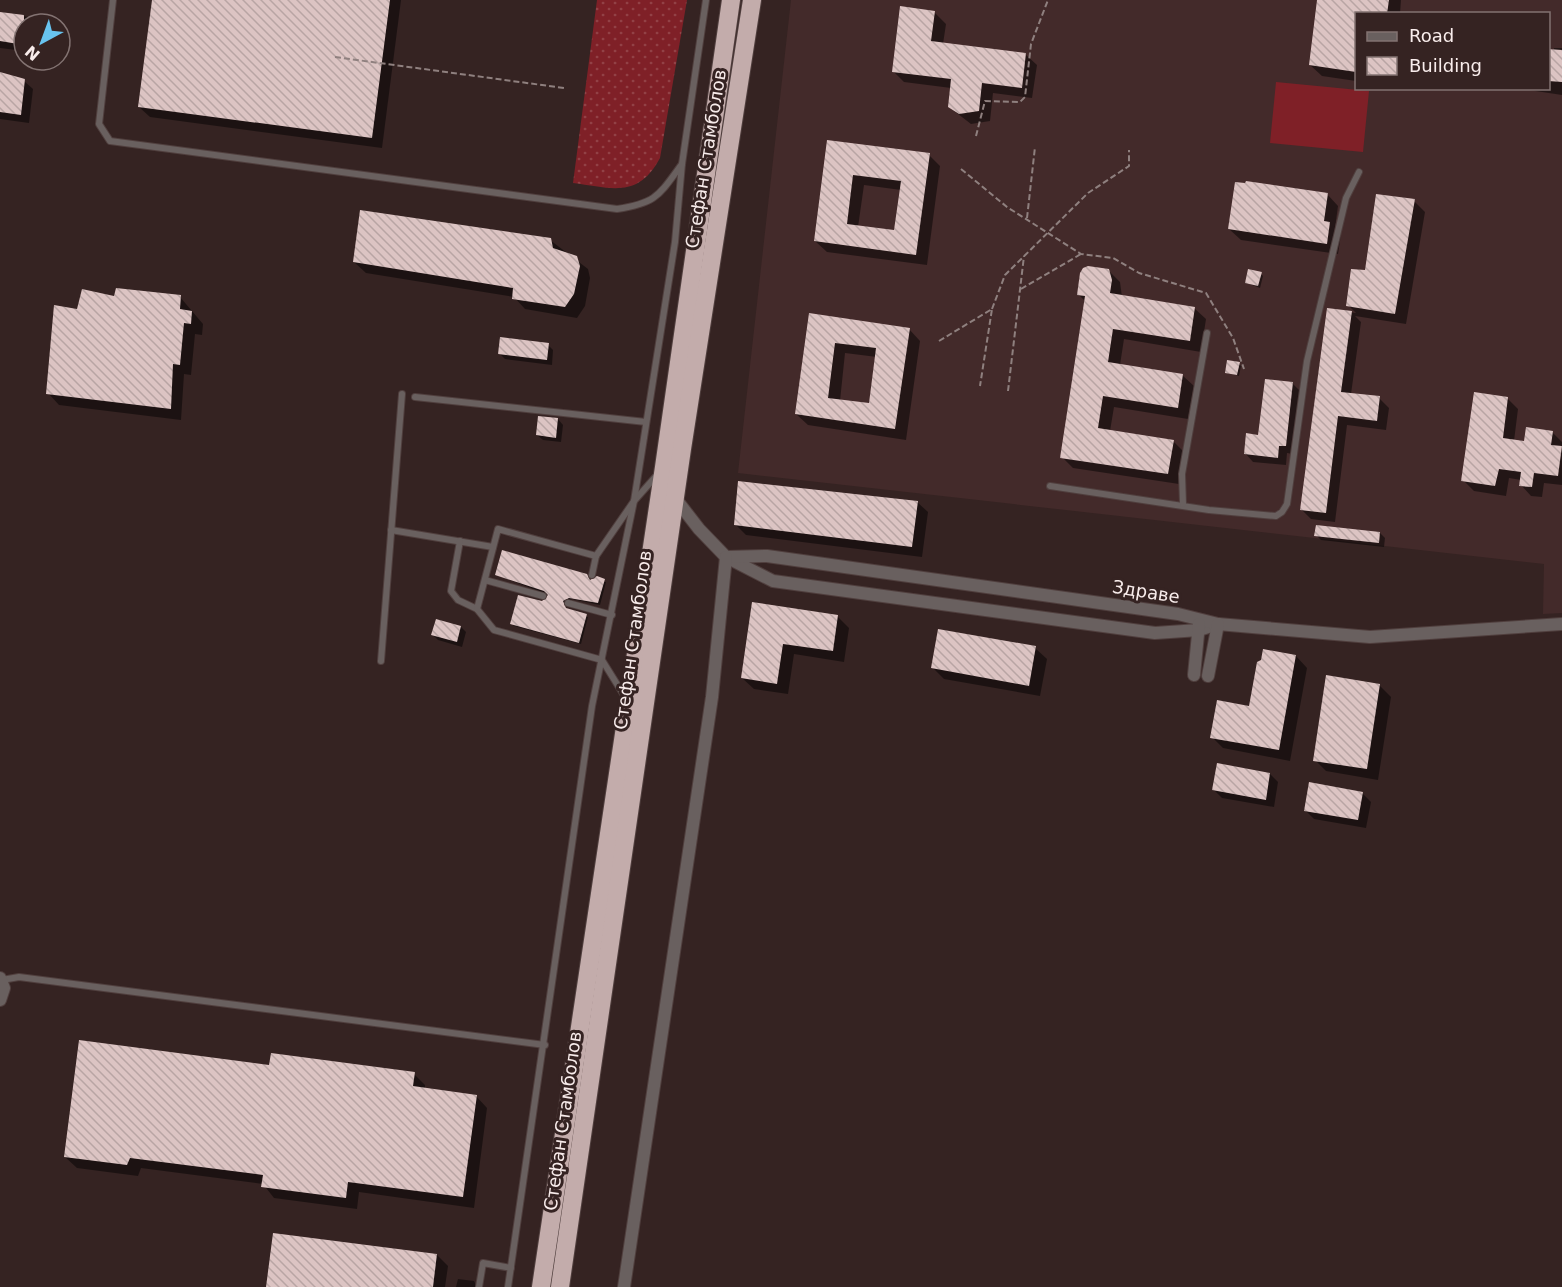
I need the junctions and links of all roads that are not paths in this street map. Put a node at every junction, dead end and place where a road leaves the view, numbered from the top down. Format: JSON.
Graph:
{"nodes":[{"id":1,"x":113,"y":0,"type":"edge"},
{"id":2,"x":706,"y":0,"type":"edge"},
{"id":3,"x":731,"y":0,"type":"edge"},
{"id":4,"x":752,"y":0,"type":"edge"},
{"id":5,"x":682,"y":164,"type":"junction"},
{"id":6,"x":1359,"y":172,"type":"dead end"},
{"id":7,"x":1207,"y":333,"type":"dead end"},
{"id":8,"x":402,"y":394,"type":"dead end"},
{"id":9,"x":415,"y":396,"type":"dead end"},
{"id":10,"x":646,"y":422,"type":"junction"},
{"id":11,"x":664,"y":467,"type":"junction"},
{"id":12,"x":1050,"y":486,"type":"dead end"},
{"id":13,"x":675,"y":498,"type":"junction"},
{"id":14,"x":633,"y":501,"type":"junction"},
{"id":15,"x":1183,"y":504,"type":"junction"},
{"id":16,"x":391,"y":530,"type":"junction"},
{"id":17,"x":460,"y":541,"type":"junction"},
{"id":18,"x":493,"y":547,"type":"junction"},
{"id":19,"x":596,"y":556,"type":"junction"},
{"id":20,"x":726,"y":557,"type":"junction"},
{"id":21,"x":592,"y":575,"type":"dead end"},
{"id":22,"x":485,"y":580,"type":"junction"},
{"id":23,"x":543,"y":596,"type":"dead end"},
{"id":24,"x":585,"y":600,"type":"dead end"},
{"id":25,"x":568,"y":603,"type":"dead end"},
{"id":26,"x":583,"y":607,"type":"junction"},
{"id":27,"x":477,"y":609,"type":"junction"},
{"id":28,"x":612,"y":615,"type":"junction"},
{"id":29,"x":1218,"y":624,"type":"junction"},
{"id":30,"x":1562,"y":624,"type":"edge"},
{"id":31,"x":1199,"y":625,"type":"junction"},
{"id":32,"x":602,"y":660,"type":"junction"},
{"id":33,"x":381,"y":661,"type":"dead end"},
{"id":34,"x":1194,"y":675,"type":"dead end"},
{"id":35,"x":1208,"y":676,"type":"dead end"},
{"id":36,"x":627,"y":700,"type":"junction"},
{"id":37,"x":1,"y":979,"type":"edge"},
{"id":38,"x":0,"y":1000,"type":"edge"},
{"id":39,"x":544,"y":1045,"type":"junction"},
{"id":40,"x":511,"y":1268,"type":"junction"},
{"id":41,"x":479,"y":1287,"type":"edge"},
{"id":42,"x":508,"y":1287,"type":"edge"},
{"id":43,"x":541,"y":1287,"type":"edge"},
{"id":44,"x":560,"y":1287,"type":"edge"},
{"id":45,"x":624,"y":1287,"type":"edge"}],
"edges":[{"from":1,"to":5,"type":"lane"},
{"from":2,"to":5,"type":"lane"},
{"from":3,"to":11,"type":"highway","name":"Стефан Стамболов"},
{"from":4,"to":13,"type":"highway","name":"Стефан Стамболов"},
{"from":5,"to":10,"type":"lane"},
{"from":6,"to":15,"type":"lane"},
{"from":7,"to":15,"type":"lane"},
{"from":8,"to":16,"type":"lane"},
{"from":9,"to":10,"type":"lane"},
{"from":10,"to":14,"type":"lane"},
{"from":11,"to":14,"type":"lane"},
{"from":11,"to":36,"type":"highway","name":"Стефан Стамболов"},
{"from":12,"to":15,"type":"lane"},
{"from":13,"to":20,"type":"street"},
{"from":13,"to":44,"type":"highway","name":"Стефан Стамболов"},
{"from":14,"to":19,"type":"lane"},
{"from":14,"to":28,"type":"lane"},
{"from":16,"to":17,"type":"lane"},
{"from":16,"to":33,"type":"lane"},
{"from":17,"to":18,"type":"lane"},
{"from":17,"to":27,"type":"lane"},
{"from":18,"to":19,"type":"lane"},
{"from":18,"to":22,"type":"lane"},
{"from":19,"to":21,"type":"lane"},
{"from":20,"to":31,"type":"street","name":"Здраве"},
{"from":20,"to":31,"type":"street"},
{"from":20,"to":45,"type":"street"},
{"from":22,"to":23,"type":"lane"},
{"from":22,"to":27,"type":"lane"},
{"from":24,"to":26,"type":"lane"},
{"from":25,"to":26,"type":"lane"},
{"from":26,"to":28,"type":"lane"},
{"from":27,"to":32,"type":"lane"},
{"from":28,"to":32,"type":"lane"},
{"from":29,"to":30,"type":"street"},
{"from":29,"to":31,"type":"street"},
{"from":29,"to":35,"type":"street"},
{"from":31,"to":34,"type":"street"},
{"from":32,"to":36,"type":"lane"},
{"from":32,"to":39,"type":"lane"},
{"from":36,"to":43,"type":"highway","name":"Стефан Стамболов"},
{"from":37,"to":38,"type":"street"},
{"from":37,"to":39,"type":"lane"},
{"from":39,"to":40,"type":"lane"},
{"from":40,"to":41,"type":"lane"},
{"from":40,"to":42,"type":"lane"}]}
